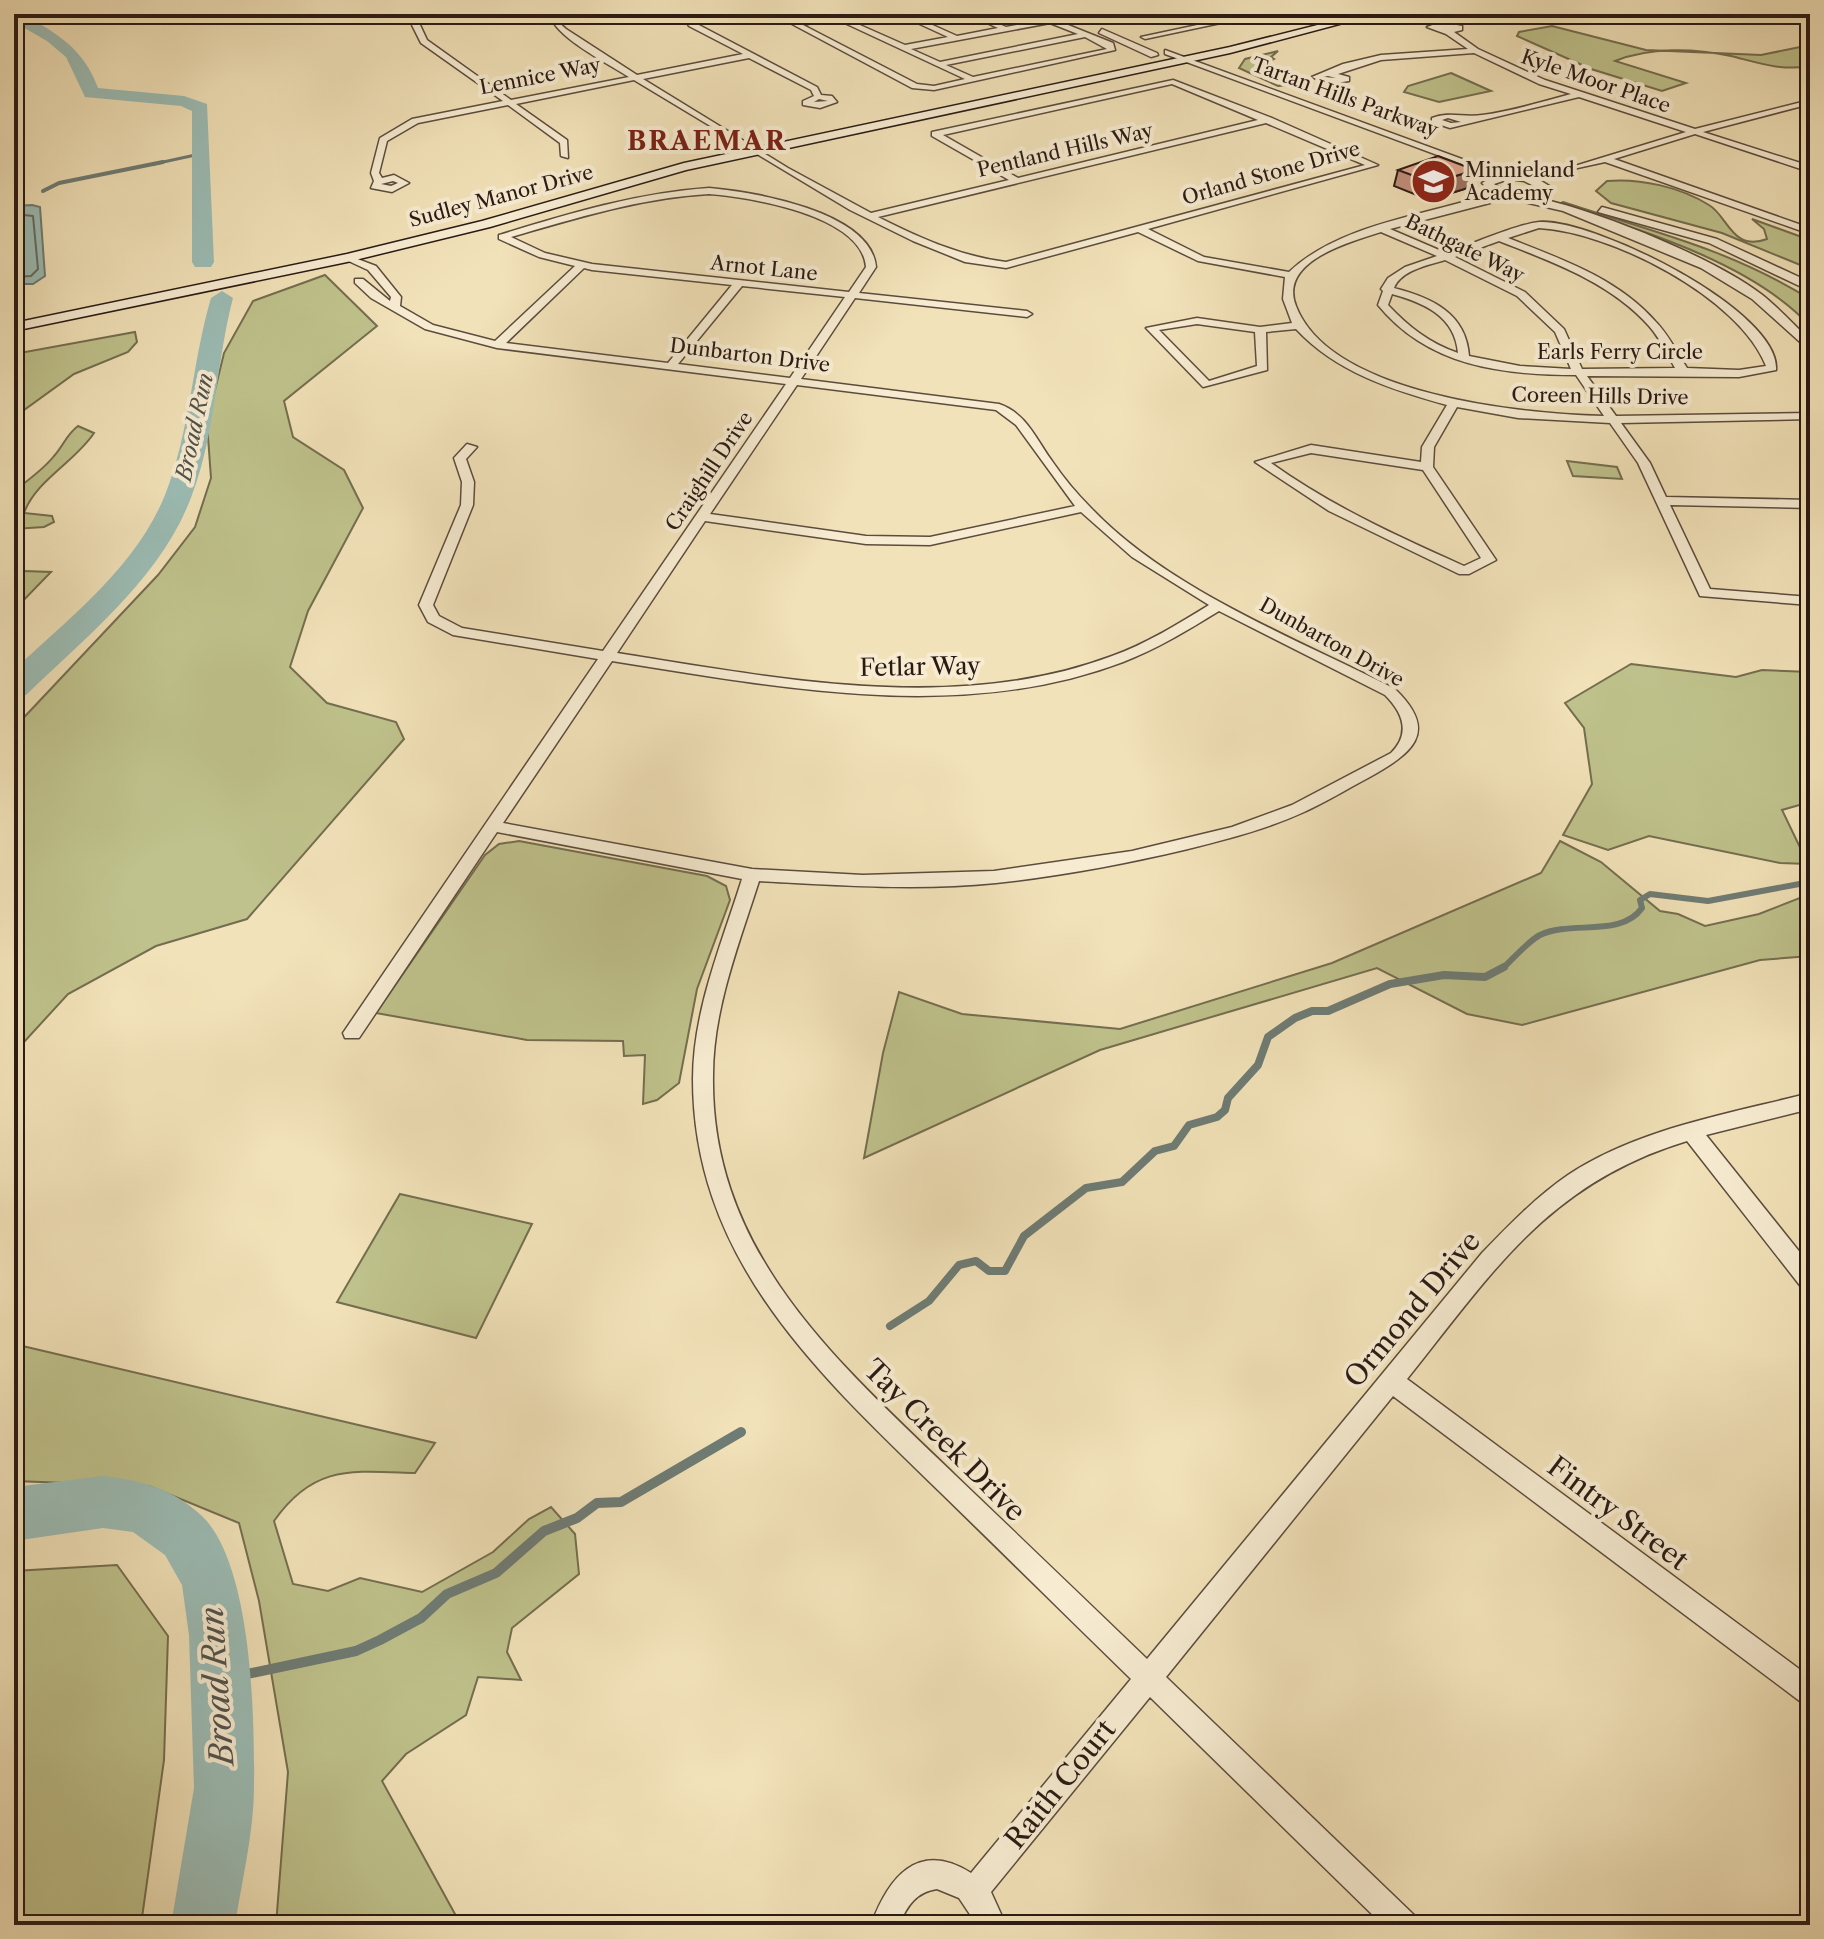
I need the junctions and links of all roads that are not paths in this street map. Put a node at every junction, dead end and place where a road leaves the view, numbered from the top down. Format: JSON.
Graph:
{"nodes":[{"id":1,"x":422,"y":14,"type":"edge"},
{"id":2,"x":554,"y":14,"type":"edge"},
{"id":3,"x":847,"y":14,"type":"edge"},
{"id":4,"x":902,"y":14,"type":"edge"},
{"id":5,"x":971,"y":14,"type":"edge"},
{"id":6,"x":1035,"y":14,"type":"edge"},
{"id":7,"x":1085,"y":14,"type":"edge"},
{"id":8,"x":1259,"y":14,"type":"edge"},
{"id":9,"x":1329,"y":14,"type":"edge"},
{"id":10,"x":1372,"y":14,"type":"edge"},
{"id":11,"x":834,"y":15,"type":"edge"},
{"id":12,"x":1063,"y":16,"type":"edge"},
{"id":13,"x":686,"y":17,"type":"edge"},
{"id":14,"x":703,"y":17,"type":"dead end"},
{"id":15,"x":1050,"y":20,"type":"junction"},
{"id":16,"x":1006,"y":29,"type":"junction"},
{"id":17,"x":1105,"y":32,"type":"junction"},
{"id":18,"x":1449,"y":32,"type":"dead end"},
{"id":19,"x":1086,"y":35,"type":"junction"},
{"id":20,"x":1145,"y":37,"type":"dead end"},
{"id":21,"x":956,"y":38,"type":"junction"},
{"id":22,"x":903,"y":48,"type":"junction"},
{"id":23,"x":1475,"y":51,"type":"junction"},
{"id":24,"x":751,"y":55,"type":"junction"},
{"id":25,"x":1154,"y":55,"type":"junction"},
{"id":26,"x":1170,"y":57,"type":"junction"},
{"id":27,"x":1186,"y":59,"type":"junction"},
{"id":28,"x":939,"y":64,"type":"junction"},
{"id":29,"x":1333,"y":73,"type":"dead end"},
{"id":30,"x":636,"y":77,"type":"junction"},
{"id":31,"x":971,"y":79,"type":"junction"},
{"id":32,"x":1579,"y":94,"type":"junction"},
{"id":33,"x":818,"y":97,"type":"dead end"},
{"id":34,"x":507,"y":101,"type":"junction"},
{"id":35,"x":1809,"y":103,"type":"edge"},
{"id":36,"x":1269,"y":120,"type":"junction"},
{"id":37,"x":1466,"y":120,"type":"dead end"},
{"id":38,"x":1694,"y":132,"type":"junction"},
{"id":39,"x":741,"y":141,"type":"junction"},
{"id":40,"x":756,"y":151,"type":"junction"},
{"id":41,"x":565,"y":156,"type":"dead end"},
{"id":42,"x":1604,"y":159,"type":"junction"},
{"id":43,"x":654,"y":162,"type":"dead end"},
{"id":44,"x":1580,"y":167,"type":"junction"},
{"id":45,"x":1810,"y":169,"type":"edge"},
{"id":46,"x":1510,"y":177,"type":"junction"},
{"id":47,"x":1526,"y":178,"type":"junction"},
{"id":48,"x":1016,"y":180,"type":"junction"},
{"id":49,"x":379,"y":181,"type":"dead end"},
{"id":50,"x":1487,"y":184,"type":"junction"},
{"id":51,"x":1546,"y":186,"type":"junction"},
{"id":52,"x":1506,"y":196,"type":"junction"},
{"id":53,"x":1528,"y":198,"type":"junction"},
{"id":54,"x":1446,"y":210,"type":"junction"},
{"id":55,"x":870,"y":216,"type":"junction"},
{"id":56,"x":1140,"y":229,"type":"junction"},
{"id":57,"x":1383,"y":229,"type":"junction"},
{"id":58,"x":1810,"y":231,"type":"edge"},
{"id":59,"x":502,"y":237,"type":"joint"},
{"id":60,"x":1499,"y":238,"type":"junction"},
{"id":61,"x":337,"y":245,"type":"joint"},
{"id":62,"x":1446,"y":255,"type":"junction"},
{"id":63,"x":347,"y":258,"type":"junction"},
{"id":64,"x":582,"y":265,"type":"junction"},
{"id":65,"x":1291,"y":275,"type":"junction"},
{"id":66,"x":739,"y":283,"type":"junction"},
{"id":67,"x":134,"y":286,"type":"dead end"},
{"id":68,"x":1810,"y":287,"type":"edge"},
{"id":69,"x":1386,"y":289,"type":"junction"},
{"id":70,"x":853,"y":296,"type":"junction"},
{"id":71,"x":395,"y":305,"type":"junction"},
{"id":72,"x":1027,"y":314,"type":"dead end"},
{"id":73,"x":1299,"y":325,"type":"junction"},
{"id":74,"x":14,"y":327,"type":"edge"},
{"id":75,"x":1260,"y":330,"type":"junction"},
{"id":76,"x":497,"y":345,"type":"junction"},
{"id":77,"x":1810,"y":347,"type":"edge"},
{"id":78,"x":1464,"y":357,"type":"junction"},
{"id":79,"x":671,"y":366,"type":"junction"},
{"id":80,"x":1683,"y":371,"type":"junction"},
{"id":81,"x":1579,"y":372,"type":"junction"},
{"id":82,"x":795,"y":381,"type":"junction"},
{"id":83,"x":1454,"y":403,"type":"junction"},
{"id":84,"x":1810,"y":416,"type":"edge"},
{"id":85,"x":1612,"y":417,"type":"junction"},
{"id":86,"x":471,"y":447,"type":"dead end"},
{"id":87,"x":1427,"y":467,"type":"junction"},
{"id":88,"x":1661,"y":501,"type":"junction"},
{"id":89,"x":1810,"y":504,"type":"edge"},
{"id":90,"x":1083,"y":508,"type":"junction"},
{"id":91,"x":702,"y":517,"type":"junction"},
{"id":92,"x":1810,"y":601,"type":"edge"},
{"id":93,"x":1219,"y":605,"type":"junction"},
{"id":94,"x":607,"y":656,"type":"junction"},
{"id":95,"x":492,"y":826,"type":"junction"},
{"id":96,"x":752,"y":875,"type":"junction"},
{"id":97,"x":352,"y":1033,"type":"dead end"},
{"id":98,"x":1810,"y":1101,"type":"edge"},
{"id":99,"x":1692,"y":1133,"type":"junction"},
{"id":100,"x":1810,"y":1281,"type":"edge"},
{"id":101,"x":1391,"y":1381,"type":"junction"},
{"id":102,"x":1146,"y":1678,"type":"junction"},
{"id":103,"x":1810,"y":1693,"type":"edge"},
{"id":104,"x":975,"y":1890,"type":"junction"},
{"id":105,"x":885,"y":1925,"type":"edge"},
{"id":106,"x":992,"y":1925,"type":"edge"},
{"id":107,"x":1404,"y":1925,"type":"edge"}],
"edges":[{"from":1,"to":34,"type":"street"},
{"from":2,"to":30,"type":"street","name":"Orland Stone Drive"},
{"from":3,"to":11,"type":"street"},
{"from":4,"to":21,"type":"street"},
{"from":5,"to":16,"type":"street"},
{"from":6,"to":15,"type":"street"},
{"from":7,"to":12,"type":"street"},
{"from":8,"to":20,"type":"street"},
{"from":9,"to":26,"type":"main road","name":"Sudley Manor Drive"},
{"from":10,"to":27,"type":"main road","name":"Sudley Manor Drive"},
{"from":11,"to":22,"type":"street"},
{"from":11,"to":31,"type":"street"},
{"from":12,"to":15,"type":"street"},
{"from":12,"to":17,"type":"street"},
{"from":13,"to":14,"type":"street"},
{"from":13,"to":24,"type":"street"},
{"from":15,"to":16,"type":"street"},
{"from":15,"to":19,"type":"street"},
{"from":16,"to":21,"type":"street"},
{"from":17,"to":25,"type":"street"},
{"from":17,"to":26,"type":"street"},
{"from":18,"to":23,"type":"street","name":"Kyle Moor Place"},
{"from":19,"to":28,"type":"street"},
{"from":19,"to":31,"type":"street"},
{"from":21,"to":22,"type":"street"},
{"from":22,"to":28,"type":"street"},
{"from":23,"to":29,"type":"street"},
{"from":23,"to":32,"type":"street","name":"Kyle Moor Place"},
{"from":24,"to":30,"type":"street","name":"Lennice Way"},
{"from":24,"to":33,"type":"street"},
{"from":25,"to":26,"type":"main road","name":"Sudley Manor Drive"},
{"from":25,"to":39,"type":"main road","name":"Sudley Manor Drive"},
{"from":26,"to":27,"type":"main road","name":"Sudley Manor Drive"},
{"from":26,"to":40,"type":"main road","name":"Sudley Manor Drive"},
{"from":26,"to":50,"type":"street","name":"Tartan Hills Parkway"},
{"from":27,"to":46,"type":"street","name":"Tartan Hills Parkway"},
{"from":28,"to":31,"type":"street"},
{"from":30,"to":34,"type":"street","name":"Lennice Way"},
{"from":30,"to":39,"type":"street","name":"Orland Stone Drive"},
{"from":32,"to":37,"type":"street"},
{"from":32,"to":38,"type":"street","name":"Kyle Moor Place"},
{"from":34,"to":41,"type":"street"},
{"from":34,"to":49,"type":"street","name":"Lennice Way"},
{"from":35,"to":38,"type":"street"},
{"from":36,"to":48,"type":"street","name":"Pentland Hills Way"},
{"from":36,"to":48,"type":"street","name":"Orland Stone Drive"},
{"from":36,"to":56,"type":"street","name":"Orland Stone Drive"},
{"from":38,"to":42,"type":"street"},
{"from":38,"to":45,"type":"street","name":"Kyle Moor Place"},
{"from":39,"to":40,"type":"street","name":"Orland Stone Drive"},
{"from":39,"to":43,"type":"main road","name":"Sudley Manor Drive"},
{"from":40,"to":55,"type":"street","name":"Orland Stone Drive"},
{"from":40,"to":63,"type":"main road","name":"Sudley Manor Drive"},
{"from":42,"to":44,"type":"street"},
{"from":42,"to":58,"type":"street"},
{"from":44,"to":47,"type":"street"},
{"from":44,"to":51,"type":"street"},
{"from":46,"to":47,"type":"street","name":"Tartan Hills Parkway"},
{"from":46,"to":50,"type":"street","name":"Tartan Hills Parkway"},
{"from":47,"to":51,"type":"street","name":"Tartan Hills Parkway"},
{"from":48,"to":55,"type":"street","name":"Pentland Hills Way"},
{"from":50,"to":52,"type":"street","name":"Tartan Hills Parkway"},
{"from":50,"to":54,"type":"street"},
{"from":51,"to":53,"type":"street","name":"Tartan Hills Parkway"},
{"from":51,"to":68,"type":"street","name":"Tartan Hills Parkway"},
{"from":52,"to":53,"type":"street","name":"Tartan Hills Parkway"},
{"from":52,"to":54,"type":"street"},
{"from":53,"to":77,"type":"street","name":"Tartan Hills Parkway"},
{"from":54,"to":57,"type":"street"},
{"from":55,"to":56,"type":"street","name":"Orland Stone Drive"},
{"from":56,"to":65,"type":"street"},
{"from":57,"to":62,"type":"street","name":"Bathgate Way"},
{"from":57,"to":65,"type":"street"},
{"from":59,"to":64,"type":"street","name":"Arnot Lane"},
{"from":59,"to":70,"type":"street","name":"Craighill Drive"},
{"from":60,"to":62,"type":"street","name":"Earls Ferry Circle"},
{"from":60,"to":80,"type":"street"},
{"from":60,"to":80,"type":"street","name":"Earls Ferry Circle"},
{"from":61,"to":63,"type":"street","name":"Dunbarton Drive"},
{"from":61,"to":67,"type":"main road"},
{"from":62,"to":69,"type":"street","name":"Earls Ferry Circle"},
{"from":62,"to":81,"type":"street","name":"Bathgate Way"},
{"from":63,"to":71,"type":"street","name":"Dunbarton Drive"},
{"from":63,"to":71,"type":"street","name":"Dunbarton Drive"},
{"from":63,"to":74,"type":"main road","name":"Sudley Manor Drive"},
{"from":64,"to":66,"type":"street","name":"Arnot Lane"},
{"from":64,"to":76,"type":"street"},
{"from":65,"to":73,"type":"street"},
{"from":66,"to":70,"type":"street","name":"Arnot Lane"},
{"from":66,"to":79,"type":"street"},
{"from":69,"to":78,"type":"street","name":"Earls Ferry Circle"},
{"from":69,"to":78,"type":"street"},
{"from":70,"to":72,"type":"street","name":"Arnot Lane"},
{"from":70,"to":82,"type":"street","name":"Craighill Drive"},
{"from":71,"to":76,"type":"street","name":"Dunbarton Drive"},
{"from":73,"to":75,"type":"street"},
{"from":73,"to":83,"type":"street","name":"Coreen Hills Drive"},
{"from":75,"to":75,"type":"street"},
{"from":76,"to":79,"type":"street","name":"Dunbarton Drive"},
{"from":78,"to":81,"type":"street","name":"Earls Ferry Circle"},
{"from":79,"to":82,"type":"street","name":"Dunbarton Drive"},
{"from":80,"to":81,"type":"street","name":"Earls Ferry Circle"},
{"from":81,"to":85,"type":"street","name":"Bathgate Way"},
{"from":82,"to":90,"type":"street","name":"Dunbarton Drive"},
{"from":82,"to":91,"type":"street","name":"Craighill Drive"},
{"from":83,"to":85,"type":"street","name":"Coreen Hills Drive"},
{"from":83,"to":87,"type":"street"},
{"from":84,"to":85,"type":"street","name":"Coreen Hills Drive"},
{"from":85,"to":88,"type":"street","name":"Bathgate Way"},
{"from":86,"to":94,"type":"street","name":"Fetlar Way"},
{"from":87,"to":87,"type":"street"},
{"from":88,"to":89,"type":"street"},
{"from":88,"to":92,"type":"street","name":"Bathgate Way"},
{"from":90,"to":91,"type":"street"},
{"from":90,"to":93,"type":"street","name":"Dunbarton Drive"},
{"from":91,"to":94,"type":"street","name":"Craighill Drive"},
{"from":93,"to":94,"type":"street","name":"Fetlar Way"},
{"from":93,"to":96,"type":"street","name":"Dunbarton Drive"},
{"from":94,"to":95,"type":"street","name":"Craighill Drive"},
{"from":95,"to":96,"type":"street","name":"Dunbarton Drive"},
{"from":95,"to":97,"type":"street","name":"Craighill Drive"},
{"from":96,"to":102,"type":"street","name":"Tay Creek Drive"},
{"from":98,"to":99,"type":"street","name":"Ormond Drive"},
{"from":99,"to":100,"type":"street"},
{"from":99,"to":101,"type":"street","name":"Ormond Drive"},
{"from":101,"to":102,"type":"street","name":"Ormond Drive"},
{"from":101,"to":103,"type":"street","name":"Fintry Street"},
{"from":102,"to":104,"type":"street","name":"Raith Court"},
{"from":102,"to":107,"type":"street","name":"Tay Creek Drive"},
{"from":104,"to":105,"type":"street"},
{"from":104,"to":106,"type":"street"}]}
